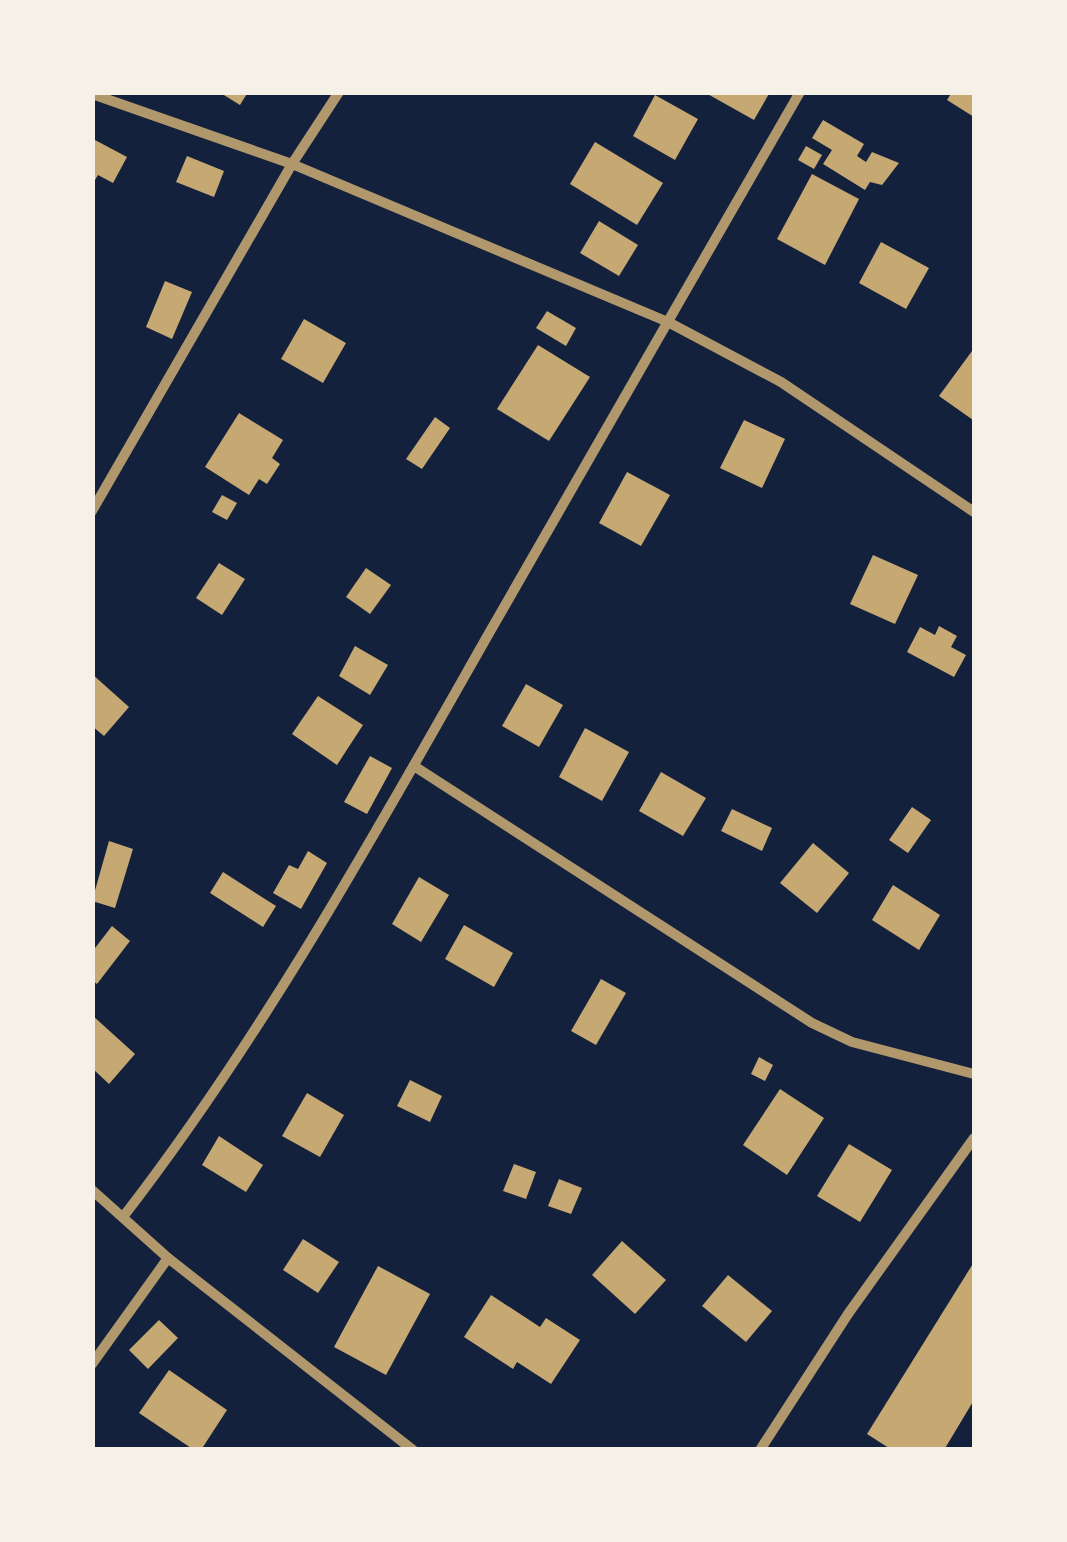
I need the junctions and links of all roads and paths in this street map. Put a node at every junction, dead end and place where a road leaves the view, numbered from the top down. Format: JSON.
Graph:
{"nodes":[{"id":1,"x":339,"y":92,"type":"edge"},
{"id":2,"x":800,"y":92,"type":"edge"},
{"id":3,"x":92,"y":94,"type":"edge"},
{"id":4,"x":292,"y":164,"type":"junction"},
{"id":5,"x":668,"y":322,"type":"junction"},
{"id":6,"x":92,"y":512,"type":"edge"},
{"id":7,"x":974,"y":512,"type":"edge"},
{"id":8,"x":414,"y":766,"type":"junction"},
{"id":9,"x":974,"y":1074,"type":"edge"},
{"id":10,"x":974,"y":1138,"type":"edge"},
{"id":11,"x":92,"y":1190,"type":"edge"},
{"id":12,"x":123,"y":1217,"type":"junction"},
{"id":13,"x":168,"y":1258,"type":"junction"},
{"id":14,"x":92,"y":1364,"type":"edge"},
{"id":15,"x":413,"y":1450,"type":"edge"},
{"id":16,"x":760,"y":1450,"type":"edge"}],
"edges":[{"from":1,"to":4,"type":"street"},
{"from":2,"to":5,"type":"street"},
{"from":3,"to":4,"type":"street"},
{"from":4,"to":5,"type":"street"},
{"from":4,"to":6,"type":"street"},
{"from":5,"to":7,"type":"street"},
{"from":5,"to":8,"type":"street"},
{"from":8,"to":9,"type":"street"},
{"from":8,"to":12,"type":"street"},
{"from":10,"to":16,"type":"street"},
{"from":11,"to":12,"type":"street"},
{"from":12,"to":13,"type":"street"},
{"from":13,"to":14,"type":"street"},
{"from":13,"to":15,"type":"street"}]}
